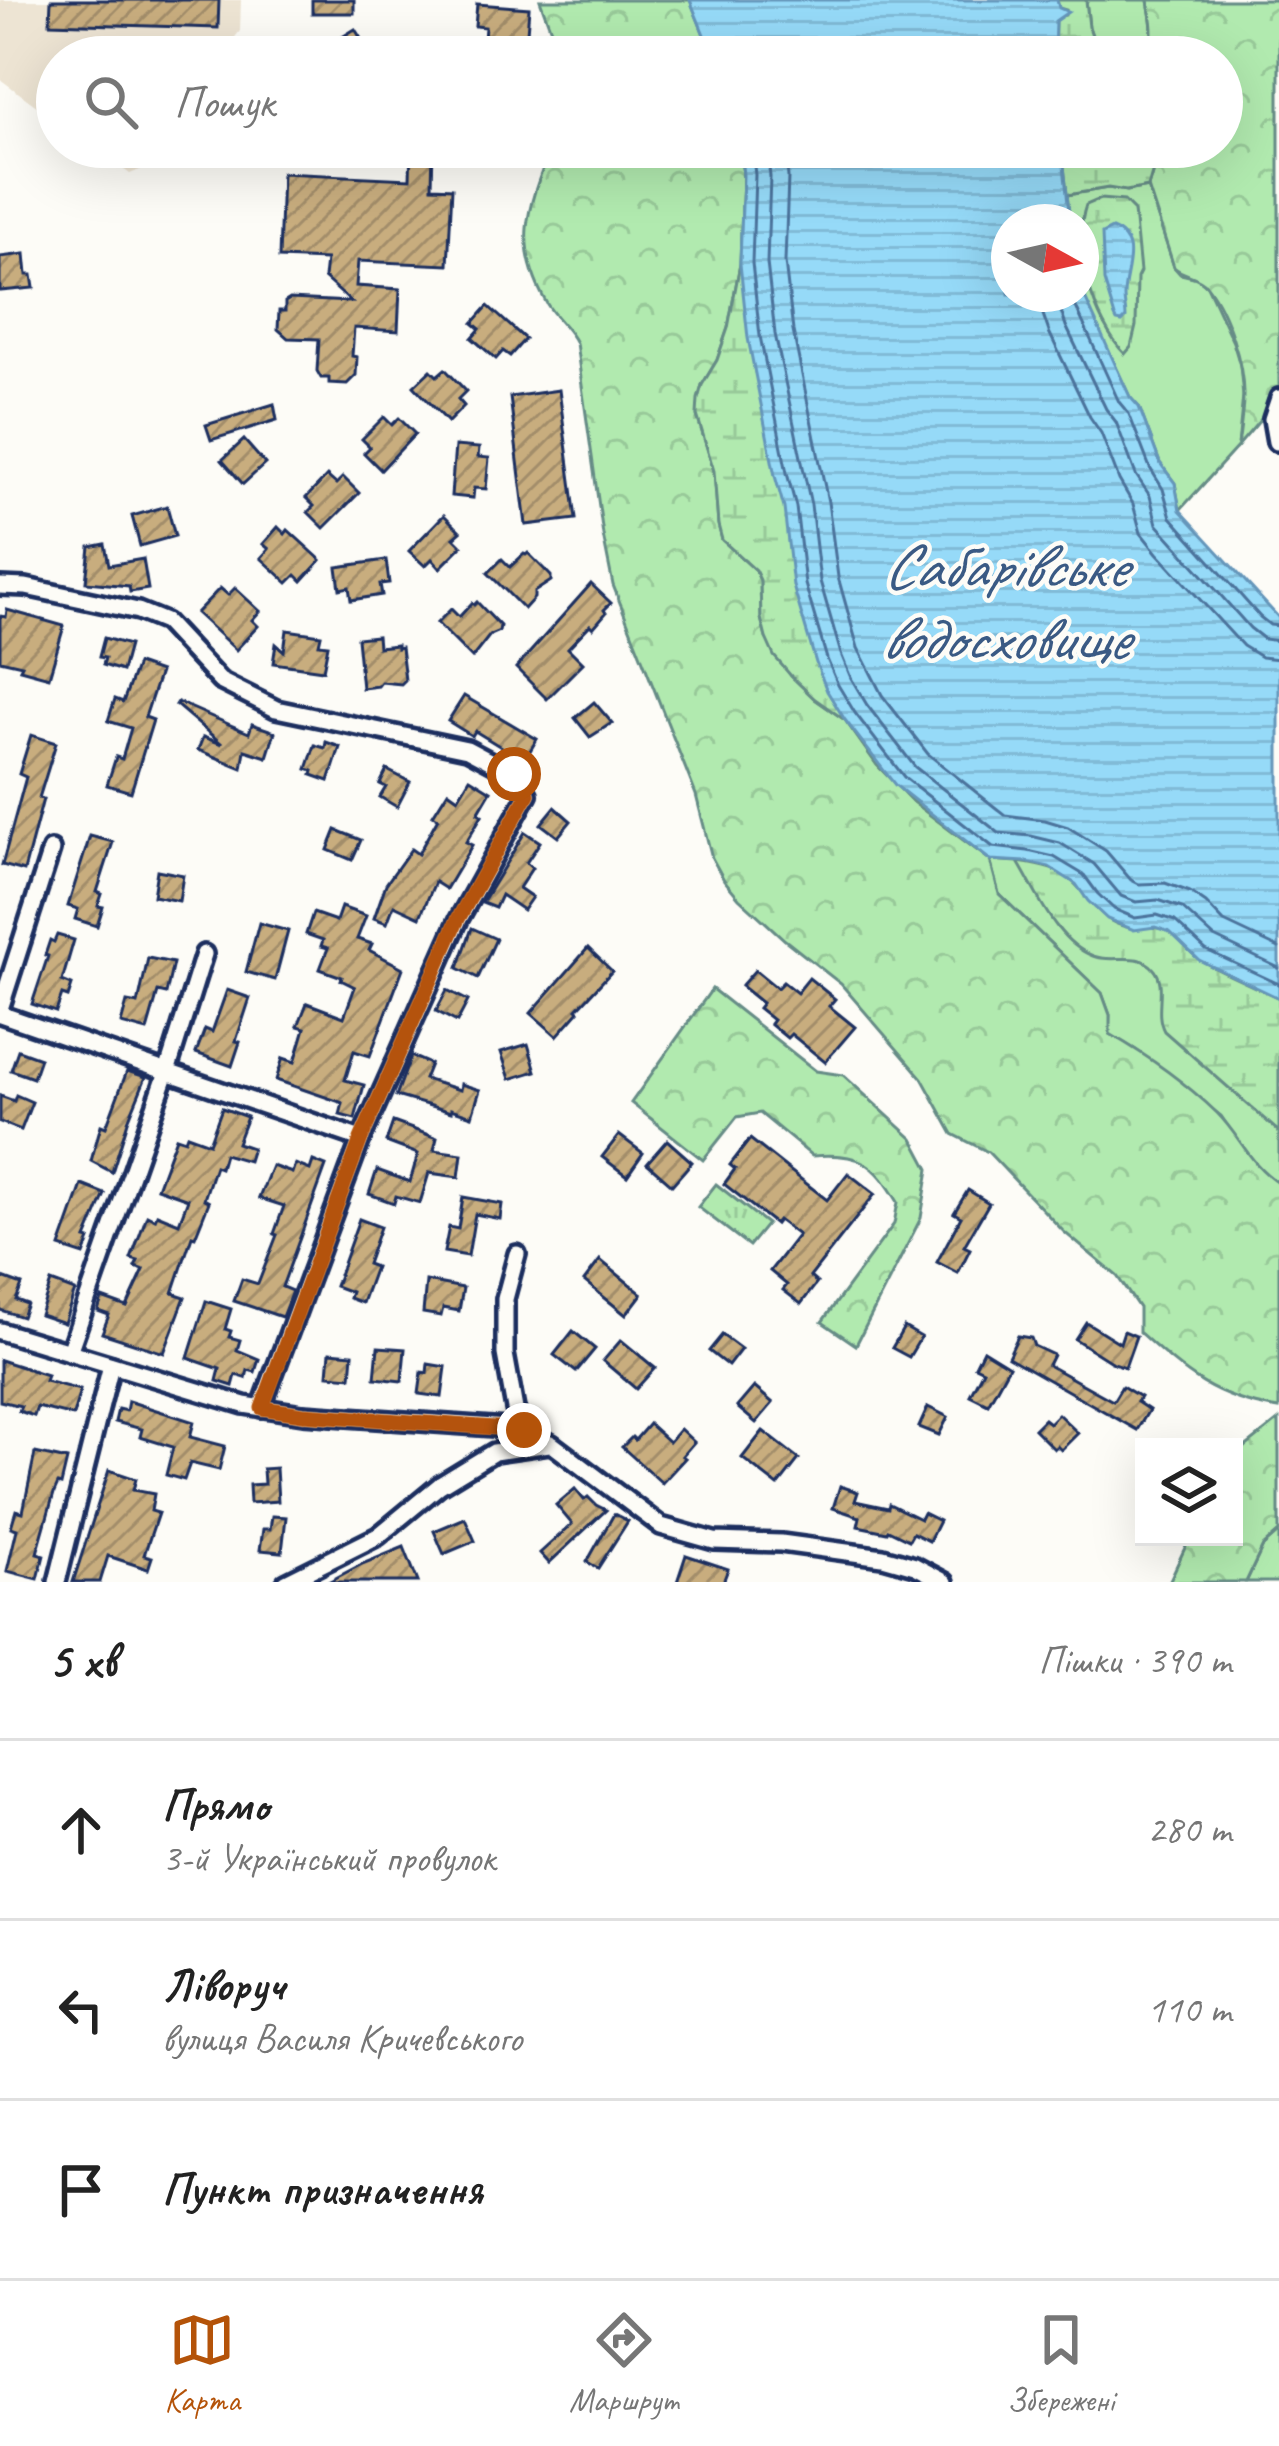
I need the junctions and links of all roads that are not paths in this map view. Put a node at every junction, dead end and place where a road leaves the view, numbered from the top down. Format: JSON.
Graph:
{"nodes":[{"id":1,"x":1279,"y":398,"type":"edge"},
{"id":2,"x":1276,"y":442,"type":"edge"},
{"id":3,"x":0,"y":586,"type":"edge"},
{"id":4,"x":51,"y":850,"type":"dead end"},
{"id":5,"x":204,"y":954,"type":"dead end"},
{"id":6,"x":0,"y":1011,"type":"edge"},
{"id":7,"x":167,"y":1072,"type":"junction"},
{"id":8,"x":361,"y":1139,"type":"junction"},
{"id":9,"x":517,"y":1254,"type":"dead end"},
{"id":10,"x":0,"y":1331,"type":"edge"},
{"id":11,"x":69,"y":1352,"type":"junction"},
{"id":12,"x":111,"y":1365,"type":"junction"},
{"id":13,"x":262,"y":1408,"type":"junction"},
{"id":14,"x":524,"y":1430,"type":"junction"},
{"id":15,"x":552,"y":1444,"type":"junction"},
{"id":16,"x":56,"y":1582,"type":"edge"},
{"id":17,"x":286,"y":1582,"type":"edge"},
{"id":18,"x":945,"y":1582,"type":"edge"}],
"edges":[{"from":1,"to":2,"type":"street"},
{"from":3,"to":8,"type":"street"},
{"from":4,"to":6,"type":"street"},
{"from":5,"to":7,"type":"street"},
{"from":6,"to":7,"type":"street"},
{"from":7,"to":8,"type":"street"},
{"from":7,"to":11,"type":"street"},
{"from":8,"to":13,"type":"street"},
{"from":9,"to":14,"type":"street"},
{"from":10,"to":11,"type":"street"},
{"from":11,"to":12,"type":"street"},
{"from":12,"to":13,"type":"street"},
{"from":12,"to":16,"type":"street"},
{"from":13,"to":14,"type":"street"},
{"from":14,"to":15,"type":"street"},
{"from":15,"to":17,"type":"street"},
{"from":15,"to":18,"type":"street"}]}
